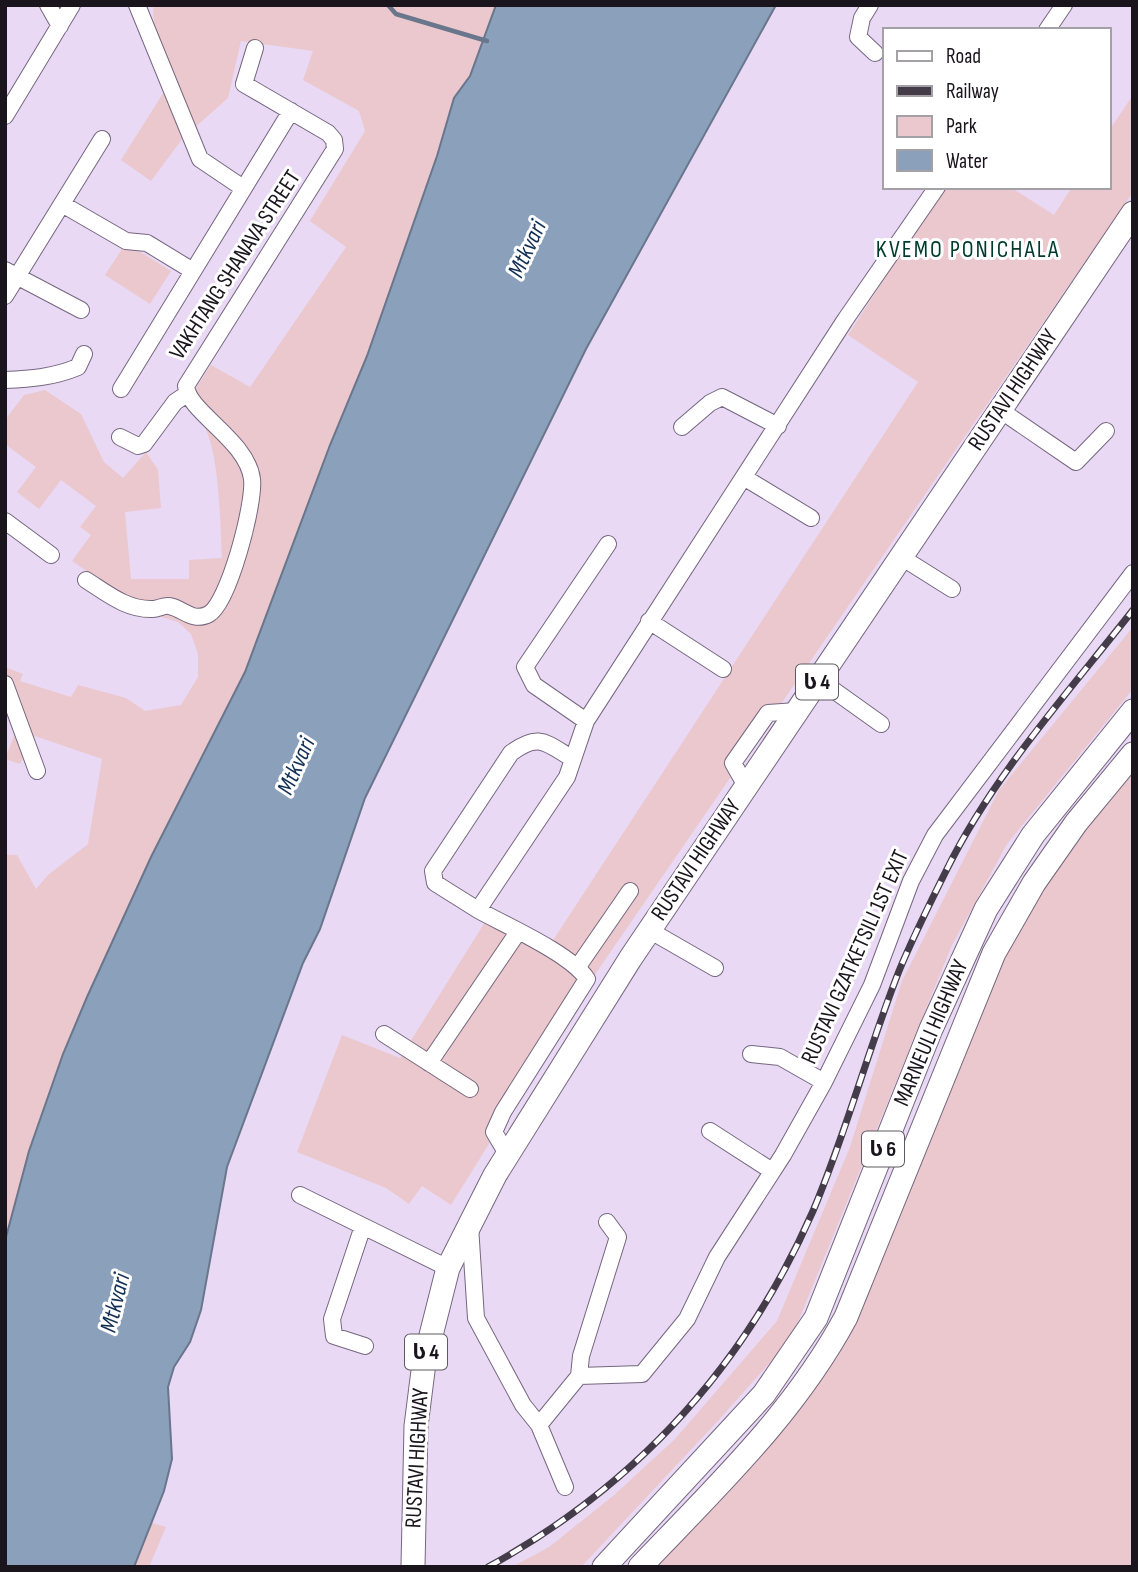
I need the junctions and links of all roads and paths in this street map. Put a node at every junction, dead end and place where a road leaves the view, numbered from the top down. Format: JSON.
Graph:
{"nodes":[{"id":1,"x":48,"y":5,"type":"edge"},
{"id":2,"x":72,"y":5,"type":"edge"},
{"id":3,"x":137,"y":5,"type":"edge"},
{"id":4,"x":870,"y":5,"type":"edge"},
{"id":5,"x":1064,"y":5,"type":"edge"},
{"id":6,"x":60,"y":26,"type":"junction"},
{"id":7,"x":1048,"y":28,"type":"edge"},
{"id":8,"x":256,"y":48,"type":"dead end"},
{"id":9,"x":875,"y":53,"type":"dead end"},
{"id":10,"x":290,"y":111,"type":"junction"},
{"id":11,"x":5,"y":116,"type":"edge"},
{"id":12,"x":102,"y":139,"type":"dead end"},
{"id":13,"x":243,"y":188,"type":"junction"},
{"id":14,"x":930,"y":190,"type":"edge"},
{"id":15,"x":62,"y":204,"type":"junction"},
{"id":16,"x":1133,"y":213,"type":"edge"},
{"id":17,"x":193,"y":271,"type":"junction"},
{"id":18,"x":11,"y":274,"type":"edge"},
{"id":19,"x":5,"y":296,"type":"edge"},
{"id":20,"x":81,"y":310,"type":"dead end"},
{"id":21,"x":84,"y":354,"type":"dead end"},
{"id":22,"x":5,"y":380,"type":"edge"},
{"id":23,"x":121,"y":389,"type":"dead end"},
{"id":24,"x":187,"y":394,"type":"junction"},
{"id":25,"x":1000,"y":410,"type":"junction"},
{"id":26,"x":778,"y":426,"type":"junction"},
{"id":27,"x":682,"y":427,"type":"dead end"},
{"id":28,"x":1106,"y":431,"type":"dead end"},
{"id":29,"x":120,"y":437,"type":"dead end"},
{"id":30,"x":745,"y":478,"type":"junction"},
{"id":31,"x":811,"y":517,"type":"dead end"},
{"id":32,"x":5,"y":521,"type":"edge"},
{"id":33,"x":608,"y":544,"type":"dead end"},
{"id":34,"x":51,"y":555,"type":"dead end"},
{"id":35,"x":901,"y":557,"type":"junction"},
{"id":36,"x":1133,"y":573,"type":"edge"},
{"id":37,"x":86,"y":580,"type":"dead end"},
{"id":38,"x":952,"y":589,"type":"dead end"},
{"id":39,"x":649,"y":621,"type":"junction"},
{"id":40,"x":723,"y":669,"type":"dead end"},
{"id":41,"x":818,"y":679,"type":"junction"},
{"id":42,"x":5,"y":684,"type":"edge"},
{"id":43,"x":1133,"y":711,"type":"edge"},
{"id":44,"x":586,"y":721,"type":"junction"},
{"id":45,"x":881,"y":724,"type":"dead end"},
{"id":46,"x":1133,"y":754,"type":"edge"},
{"id":47,"x":573,"y":759,"type":"junction"},
{"id":48,"x":37,"y":771,"type":"dead end"},
{"id":49,"x":630,"y":891,"type":"dead end"},
{"id":50,"x":478,"y":910,"type":"junction"},
{"id":51,"x":649,"y":930,"type":"junction"},
{"id":52,"x":518,"y":932,"type":"junction"},
{"id":53,"x":577,"y":968,"type":"junction"},
{"id":54,"x":715,"y":968,"type":"dead end"},
{"id":55,"x":384,"y":1034,"type":"dead end"},
{"id":56,"x":751,"y":1054,"type":"dead end"},
{"id":57,"x":429,"y":1063,"type":"junction"},
{"id":58,"x":824,"y":1082,"type":"junction"},
{"id":59,"x":470,"y":1089,"type":"dead end"},
{"id":60,"x":710,"y":1131,"type":"dead end"},
{"id":61,"x":507,"y":1154,"type":"junction"},
{"id":62,"x":772,"y":1171,"type":"junction"},
{"id":63,"x":300,"y":1195,"type":"dead end"},
{"id":64,"x":607,"y":1222,"type":"dead end"},
{"id":65,"x":470,"y":1224,"type":"junction"},
{"id":66,"x":363,"y":1226,"type":"junction"},
{"id":67,"x":448,"y":1268,"type":"junction"},
{"id":68,"x":365,"y":1346,"type":"dead end"},
{"id":69,"x":579,"y":1376,"type":"junction"},
{"id":70,"x":539,"y":1425,"type":"junction"},
{"id":71,"x":565,"y":1487,"type":"dead end"},
{"id":72,"x":413,"y":1567,"type":"edge"},
{"id":73,"x":604,"y":1567,"type":"edge"},
{"id":74,"x":640,"y":1567,"type":"edge"}],
"edges":[{"from":1,"to":6,"type":"street"},
{"from":2,"to":6,"type":"street"},
{"from":3,"to":13,"type":"street","name":"VAKHTANG SHANAVA STREET"},
{"from":4,"to":9,"type":"street"},
{"from":5,"to":7,"type":"street"},
{"from":6,"to":11,"type":"street"},
{"from":8,"to":10,"type":"street"},
{"from":10,"to":13,"type":"street","name":"VAKHTANG SHANAVA STREET"},
{"from":10,"to":24,"type":"street","name":"VAKHTANG SHANAVA STREET"},
{"from":12,"to":15,"type":"street"},
{"from":13,"to":17,"type":"street"},
{"from":14,"to":26,"type":"street"},
{"from":15,"to":17,"type":"street"},
{"from":15,"to":18,"type":"street"},
{"from":16,"to":25,"type":"highway","name":"RUSTAVI HIGHWAY","number":"ს 4"},
{"from":17,"to":23,"type":"street"},
{"from":18,"to":19,"type":"street"},
{"from":18,"to":20,"type":"street"},
{"from":21,"to":22,"type":"street"},
{"from":24,"to":29,"type":"street"},
{"from":24,"to":37,"type":"street","name":"VAKHTANG SHANAVA STREET"},
{"from":25,"to":28,"type":"street"},
{"from":25,"to":35,"type":"highway","name":"RUSTAVI HIGHWAY","number":"ს 4"},
{"from":26,"to":27,"type":"street"},
{"from":26,"to":30,"type":"street"},
{"from":30,"to":31,"type":"street"},
{"from":30,"to":39,"type":"street"},
{"from":32,"to":34,"type":"street"},
{"from":33,"to":44,"type":"street"},
{"from":35,"to":38,"type":"street"},
{"from":35,"to":41,"type":"highway","name":"RUSTAVI HIGHWAY","number":"ს 4"},
{"from":36,"to":58,"type":"street","name":"RUSTAVI GZATKETSILI 1ST EXIT"},
{"from":39,"to":40,"type":"street"},
{"from":39,"to":44,"type":"street"},
{"from":41,"to":45,"type":"street"},
{"from":41,"to":51,"type":"highway","name":"RUSTAVI HIGHWAY","number":"ს 4"},
{"from":42,"to":48,"type":"street"},
{"from":43,"to":73,"type":"highway","name":"MARNEULI HIGHWAY","number":"ს 6"},
{"from":44,"to":47,"type":"street"},
{"from":46,"to":74,"type":"highway","name":"MARNEULI HIGHWAY","number":"ს 6"},
{"from":47,"to":50,"type":"street"},
{"from":47,"to":50,"type":"street"},
{"from":49,"to":53,"type":"street"},
{"from":50,"to":52,"type":"street"},
{"from":51,"to":54,"type":"street"},
{"from":51,"to":61,"type":"highway","name":"RUSTAVI HIGHWAY","number":"ს 4"},
{"from":52,"to":53,"type":"street"},
{"from":52,"to":57,"type":"street"},
{"from":53,"to":61,"type":"street"},
{"from":55,"to":57,"type":"street"},
{"from":56,"to":58,"type":"street"},
{"from":57,"to":59,"type":"street"},
{"from":58,"to":62,"type":"street","name":"RUSTAVI GZATKETSILI 1ST EXIT"},
{"from":60,"to":62,"type":"street"},
{"from":61,"to":65,"type":"highway","name":"RUSTAVI HIGHWAY","number":"ს 4"},
{"from":62,"to":69,"type":"street","name":"RUSTAVI GZATKETSILI 1ST EXIT"},
{"from":63,"to":66,"type":"street"},
{"from":64,"to":69,"type":"street"},
{"from":65,"to":67,"type":"highway","name":"RUSTAVI HIGHWAY","number":"ს 4"},
{"from":65,"to":70,"type":"street"},
{"from":66,"to":67,"type":"street"},
{"from":66,"to":68,"type":"street"},
{"from":67,"to":72,"type":"highway","name":"RUSTAVI HIGHWAY","number":"ს 4"},
{"from":69,"to":70,"type":"street"},
{"from":70,"to":71,"type":"street"}]}
